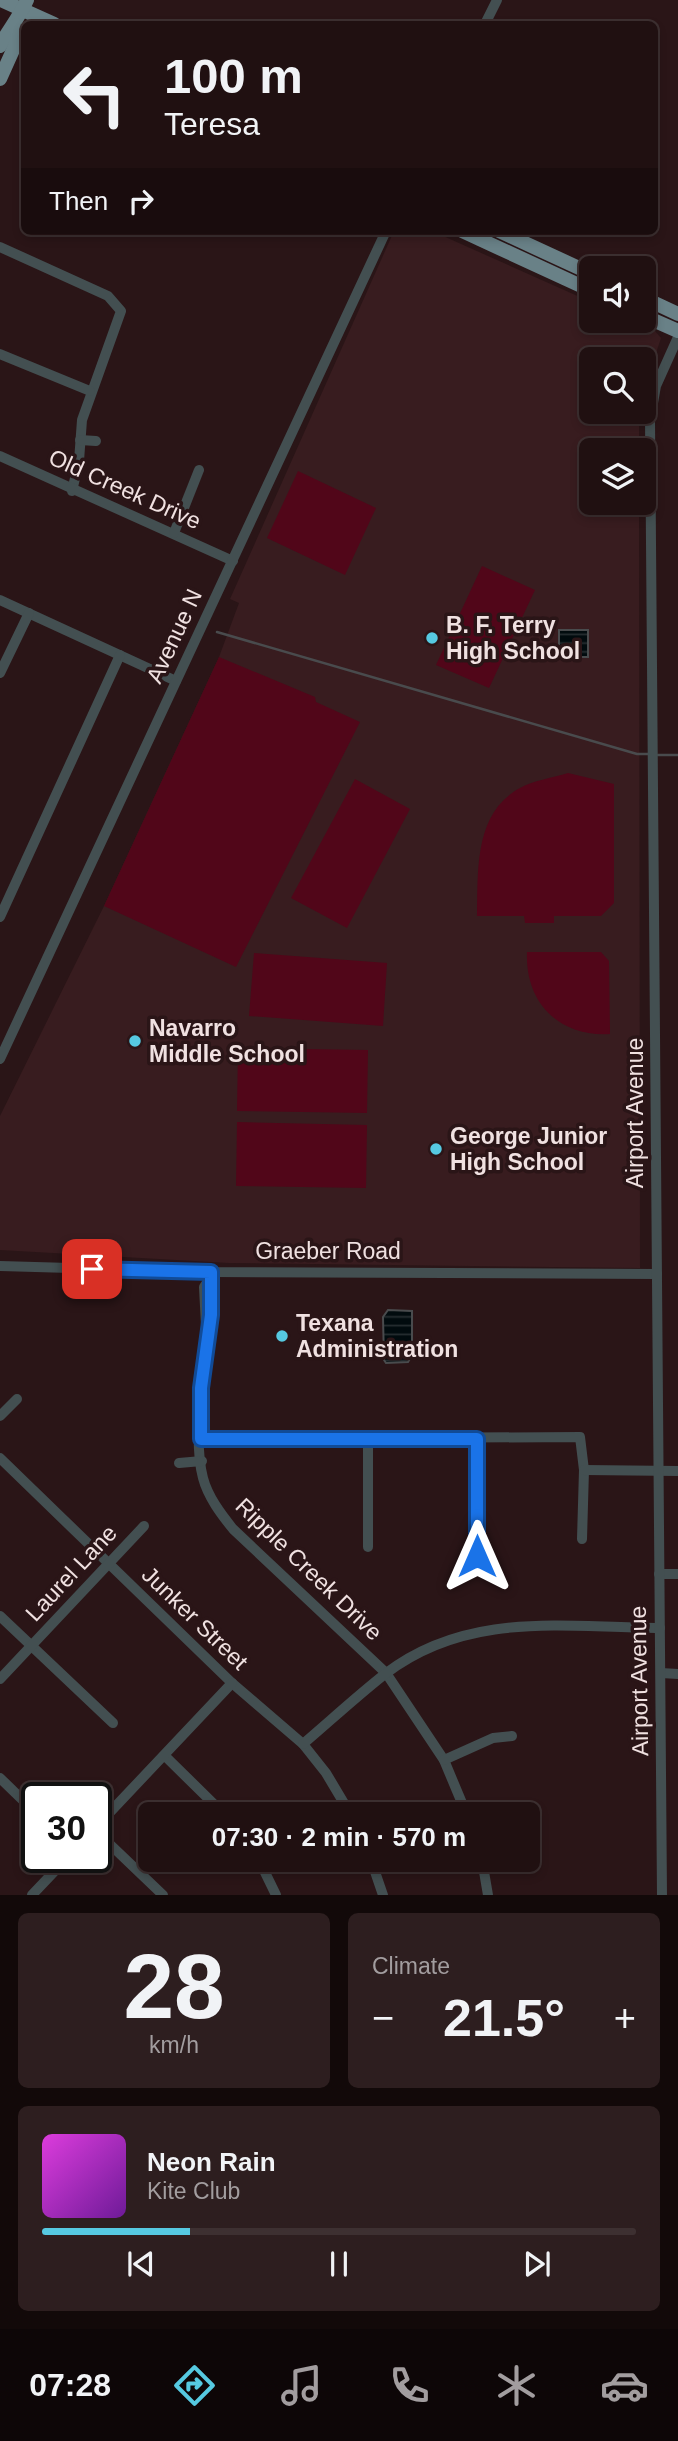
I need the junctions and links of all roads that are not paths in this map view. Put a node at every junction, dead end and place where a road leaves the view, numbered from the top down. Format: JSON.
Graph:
{"nodes":[{"id":1,"x":1,"y":0,"type":"edge"},
{"id":2,"x":497,"y":0,"type":"edge"},
{"id":3,"x":25,"y":5,"type":"edge"},
{"id":4,"x":0,"y":18,"type":"edge"},
{"id":5,"x":49,"y":21,"type":"edge"},
{"id":6,"x":486,"y":21,"type":"edge"},
{"id":7,"x":20,"y":27,"type":"edge"},
{"id":8,"x":0,"y":46,"type":"edge"},
{"id":9,"x":0,"y":79,"type":"edge"},
{"id":10,"x":384,"y":235,"type":"edge"},
{"id":11,"x":472,"y":235,"type":"edge"},
{"id":12,"x":508,"y":235,"type":"edge"},
{"id":13,"x":0,"y":247,"type":"edge"},
{"id":14,"x":579,"y":268,"type":"edge"},
{"id":15,"x":579,"y":285,"type":"edge"},
{"id":16,"x":656,"y":304,"type":"edge"},
{"id":17,"x":678,"y":314,"type":"edge"},
{"id":18,"x":656,"y":321,"type":"edge"},
{"id":19,"x":678,"y":331,"type":"edge"},
{"id":20,"x":678,"y":337,"type":"edge"},
{"id":21,"x":0,"y":354,"type":"edge"},
{"id":22,"x":90,"y":391,"type":"junction"},
{"id":23,"x":80,"y":440,"type":"junction"},
{"id":24,"x":96,"y":441,"type":"dead end"},
{"id":25,"x":0,"y":456,"type":"edge"},
{"id":26,"x":199,"y":470,"type":"dead end"},
{"id":27,"x":72,"y":491,"type":"junction"},
{"id":28,"x":174,"y":533,"type":"junction"},
{"id":29,"x":233,"y":561,"type":"junction"},
{"id":30,"x":0,"y":600,"type":"edge"},
{"id":31,"x":29,"y":612,"type":"junction"},
{"id":32,"x":120,"y":656,"type":"junction"},
{"id":33,"x":0,"y":673,"type":"edge"},
{"id":34,"x":177,"y":681,"type":"junction"},
{"id":35,"x":0,"y":917,"type":"edge"},
{"id":36,"x":0,"y":1059,"type":"edge"},
{"id":37,"x":0,"y":1266,"type":"edge"},
{"id":38,"x":657,"y":1274,"type":"junction"},
{"id":39,"x":210,"y":1275,"type":"junction"},
{"id":40,"x":17,"y":1399,"type":"dead end"},
{"id":41,"x":0,"y":1416,"type":"edge"},
{"id":42,"x":201,"y":1439,"type":"junction"},
{"id":43,"x":369,"y":1439,"type":"junction"},
{"id":44,"x":477,"y":1439,"type":"junction"},
{"id":45,"x":0,"y":1458,"type":"edge"},
{"id":46,"x":202,"y":1461,"type":"junction"},
{"id":47,"x":179,"y":1464,"type":"dead end"},
{"id":48,"x":584,"y":1470,"type":"junction"},
{"id":49,"x":657,"y":1471,"type":"junction"},
{"id":50,"x":678,"y":1471,"type":"edge"},
{"id":51,"x":144,"y":1526,"type":"dead end"},
{"id":52,"x":582,"y":1539,"type":"dead end"},
{"id":53,"x":368,"y":1547,"type":"dead end"},
{"id":54,"x":477,"y":1556,"type":"dead end"},
{"id":55,"x":109,"y":1564,"type":"junction"},
{"id":56,"x":659,"y":1574,"type":"junction"},
{"id":57,"x":678,"y":1574,"type":"edge"},
{"id":58,"x":0,"y":1616,"type":"edge"},
{"id":59,"x":660,"y":1628,"type":"junction"},
{"id":60,"x":32,"y":1646,"type":"junction"},
{"id":61,"x":386,"y":1672,"type":"junction"},
{"id":62,"x":661,"y":1674,"type":"junction"},
{"id":63,"x":678,"y":1674,"type":"edge"},
{"id":64,"x":0,"y":1679,"type":"edge"},
{"id":65,"x":232,"y":1683,"type":"junction"},
{"id":66,"x":113,"y":1723,"type":"dead end"},
{"id":67,"x":512,"y":1736,"type":"dead end"},
{"id":68,"x":303,"y":1744,"type":"junction"},
{"id":69,"x":164,"y":1756,"type":"junction"},
{"id":70,"x":444,"y":1760,"type":"junction"},
{"id":71,"x":0,"y":1778,"type":"edge"},
{"id":72,"x":21,"y":1798,"type":"edge"},
{"id":73,"x":212,"y":1802,"type":"edge"},
{"id":74,"x":343,"y":1802,"type":"edge"},
{"id":75,"x":462,"y":1802,"type":"edge"},
{"id":76,"x":112,"y":1812,"type":"edge"},
{"id":77,"x":112,"y":1845,"type":"edge"},
{"id":78,"x":265,"y":1872,"type":"edge"},
{"id":79,"x":375,"y":1872,"type":"edge"},
{"id":80,"x":484,"y":1872,"type":"edge"},
{"id":81,"x":53,"y":1873,"type":"edge"},
{"id":82,"x":32,"y":1895,"type":"edge"},
{"id":83,"x":163,"y":1895,"type":"edge"},
{"id":84,"x":276,"y":1895,"type":"edge"},
{"id":85,"x":383,"y":1895,"type":"edge"},
{"id":86,"x":488,"y":1895,"type":"edge"},
{"id":87,"x":662,"y":1895,"type":"edge"}],
"edges":[{"from":1,"to":3,"type":"main road"},
{"from":2,"to":6,"type":"street"},
{"from":3,"to":5,"type":"main road"},
{"from":4,"to":7,"type":"main road"},
{"from":7,"to":8,"type":"main road"},
{"from":7,"to":9,"type":"main road"},
{"from":10,"to":29,"type":"street","name":"Avenue N"},
{"from":11,"to":15,"type":"main road"},
{"from":12,"to":14,"type":"main road"},
{"from":13,"to":22,"type":"street"},
{"from":16,"to":17,"type":"main road"},
{"from":18,"to":19,"type":"main road"},
{"from":20,"to":38,"type":"street","name":"Airport Avenue"},
{"from":21,"to":22,"type":"street"},
{"from":22,"to":23,"type":"street"},
{"from":23,"to":24,"type":"street"},
{"from":23,"to":27,"type":"street"},
{"from":25,"to":27,"type":"street","name":"Old Creek Drive"},
{"from":26,"to":28,"type":"street"},
{"from":27,"to":28,"type":"street","name":"Old Creek Drive"},
{"from":28,"to":29,"type":"street","name":"Old Creek Drive"},
{"from":29,"to":34,"type":"street","name":"Avenue N"},
{"from":30,"to":31,"type":"street"},
{"from":31,"to":32,"type":"street"},
{"from":31,"to":33,"type":"street"},
{"from":32,"to":34,"type":"street"},
{"from":32,"to":35,"type":"street"},
{"from":34,"to":36,"type":"street","name":"Avenue N"},
{"from":37,"to":39,"type":"street","name":"Graeber Road"},
{"from":38,"to":39,"type":"street","name":"Graeber Road"},
{"from":38,"to":49,"type":"street","name":"Airport Avenue"},
{"from":39,"to":42,"type":"street","name":"Ripple Creek Drive"},
{"from":40,"to":41,"type":"street"},
{"from":42,"to":43,"type":"street"},
{"from":42,"to":46,"type":"street","name":"Ripple Creek Drive"},
{"from":43,"to":44,"type":"street"},
{"from":43,"to":53,"type":"street"},
{"from":44,"to":48,"type":"street"},
{"from":44,"to":54,"type":"street"},
{"from":45,"to":55,"type":"street","name":"Junker Street"},
{"from":46,"to":47,"type":"street"},
{"from":46,"to":61,"type":"street","name":"Ripple Creek Drive"},
{"from":48,"to":49,"type":"street"},
{"from":48,"to":52,"type":"street"},
{"from":49,"to":50,"type":"street"},
{"from":49,"to":56,"type":"street","name":"Airport Avenue"},
{"from":51,"to":55,"type":"street","name":"Laurel Lane"},
{"from":55,"to":60,"type":"street","name":"Laurel Lane"},
{"from":55,"to":65,"type":"street","name":"Junker Street"},
{"from":56,"to":57,"type":"street"},
{"from":56,"to":59,"type":"street","name":"Airport Avenue"},
{"from":58,"to":60,"type":"street"},
{"from":59,"to":61,"type":"street"},
{"from":59,"to":62,"type":"street","name":"Airport Avenue"},
{"from":60,"to":64,"type":"street","name":"Laurel Lane"},
{"from":60,"to":66,"type":"street"},
{"from":61,"to":68,"type":"street"},
{"from":61,"to":70,"type":"street","name":"Ripple Creek Drive"},
{"from":62,"to":63,"type":"street"},
{"from":62,"to":87,"type":"street","name":"Airport Avenue"},
{"from":65,"to":68,"type":"street","name":"Junker Street"},
{"from":65,"to":69,"type":"street"},
{"from":67,"to":70,"type":"street"},
{"from":68,"to":74,"type":"street","name":"Junker Street"},
{"from":69,"to":73,"type":"street"},
{"from":69,"to":76,"type":"street"},
{"from":70,"to":75,"type":"street","name":"Ripple Creek Drive"},
{"from":71,"to":72,"type":"street"},
{"from":77,"to":83,"type":"street"},
{"from":78,"to":84,"type":"street"},
{"from":79,"to":85,"type":"street"},
{"from":80,"to":86,"type":"street"},
{"from":81,"to":82,"type":"street"}]}
